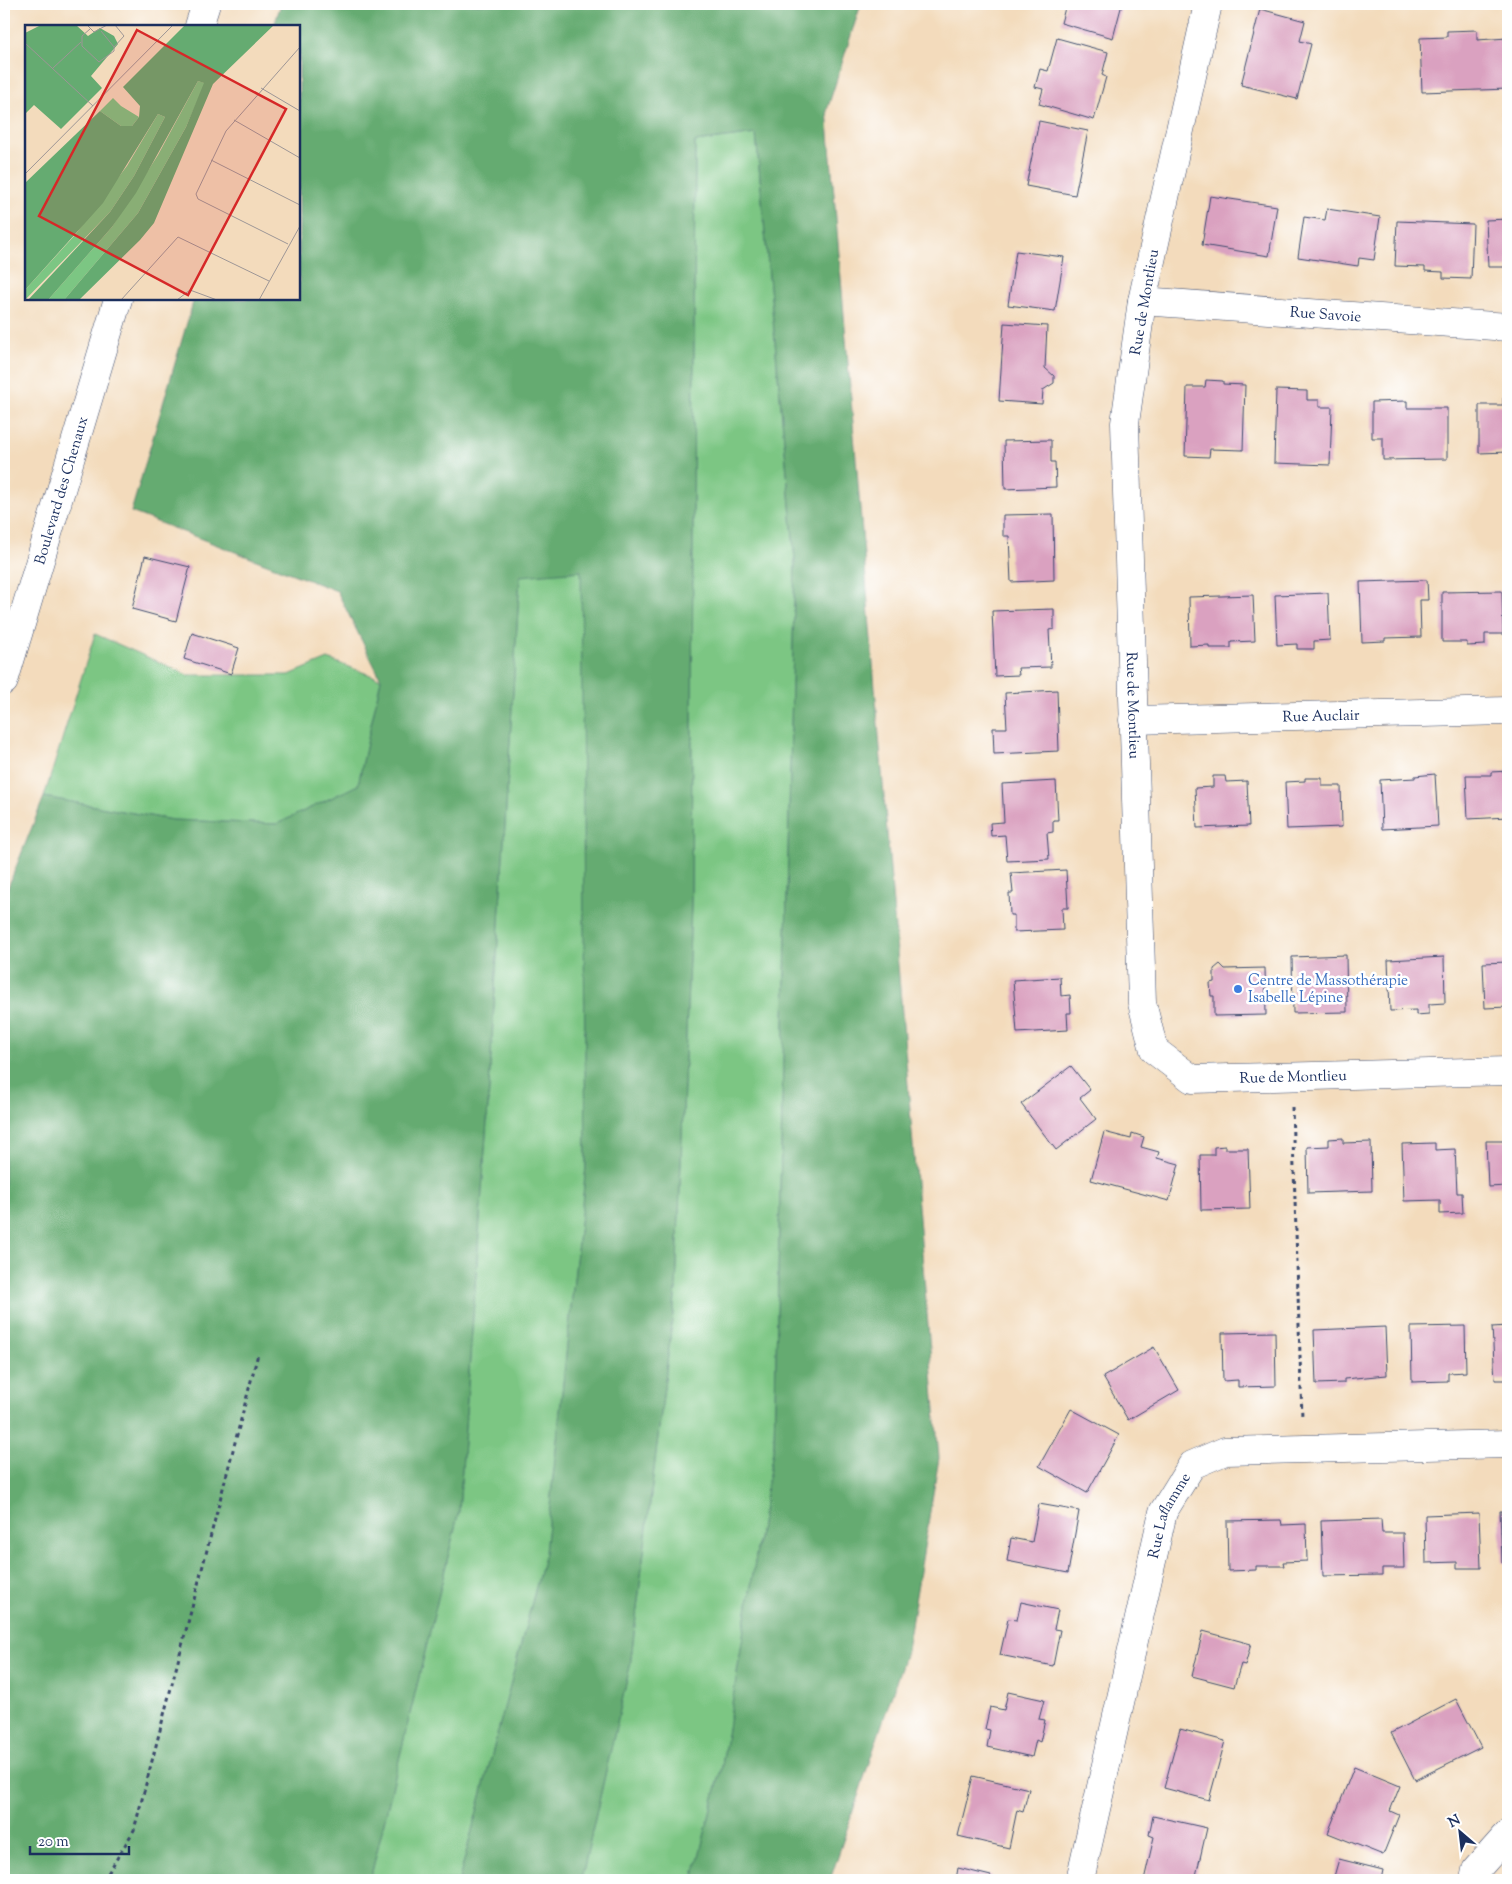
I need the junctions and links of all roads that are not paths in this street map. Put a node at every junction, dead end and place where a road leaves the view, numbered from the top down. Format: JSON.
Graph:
{"nodes":[{"id":1,"x":206,"y":4,"type":"edge"},
{"id":2,"x":1208,"y":4,"type":"edge"},
{"id":3,"x":199,"y":25,"type":"edge"},
{"id":4,"x":118,"y":300,"type":"edge"},
{"id":5,"x":1142,"y":301,"type":"junction"},
{"id":6,"x":1508,"y":327,"type":"edge"},
{"id":7,"x":4,"y":681,"type":"edge"},
{"id":8,"x":1508,"y":711,"type":"edge"},
{"id":9,"x":1133,"y":720,"type":"junction"},
{"id":10,"x":1508,"y":1071,"type":"edge"},
{"id":11,"x":1508,"y":1444,"type":"edge"},
{"id":12,"x":1508,"y":1834,"type":"edge"},
{"id":13,"x":1080,"y":1880,"type":"edge"},
{"id":14,"x":1474,"y":1880,"type":"edge"}],
"edges":[{"from":1,"to":3,"type":"street"},
{"from":2,"to":5,"type":"street","name":"Rue de Montlieu"},
{"from":4,"to":7,"type":"street","name":"Boulevard des Chenaux"},
{"from":5,"to":6,"type":"street","name":"Rue Savoie"},
{"from":5,"to":9,"type":"street","name":"Rue de Montlieu"},
{"from":8,"to":9,"type":"street","name":"Rue Auclair"},
{"from":9,"to":10,"type":"street","name":"Rue de Montlieu"},
{"from":11,"to":13,"type":"street","name":"Rue Laflamme"},
{"from":12,"to":14,"type":"street"}]}
